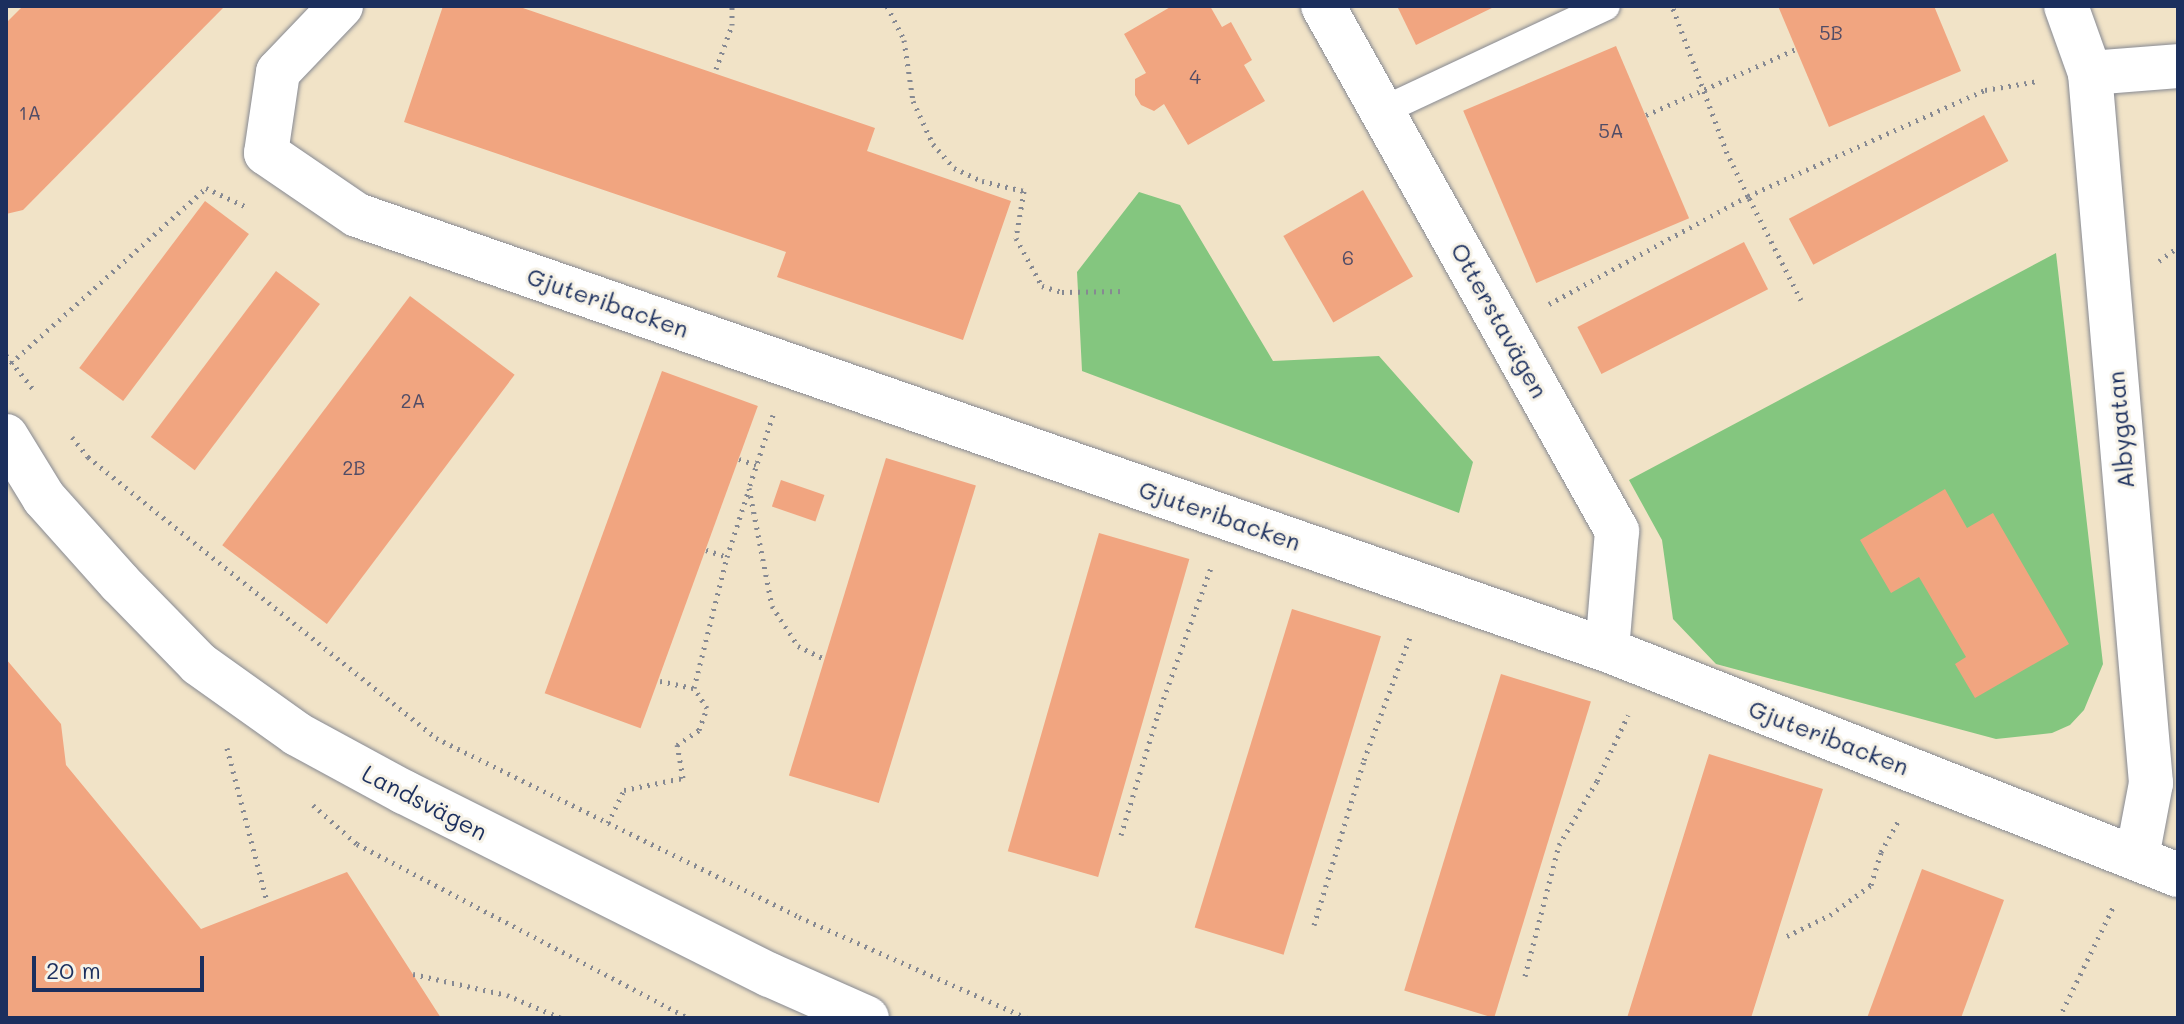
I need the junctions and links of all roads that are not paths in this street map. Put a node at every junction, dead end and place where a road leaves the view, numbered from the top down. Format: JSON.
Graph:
{"nodes":[{"id":1,"x":341,"y":6,"type":"edge"},
{"id":2,"x":1323,"y":6,"type":"edge"},
{"id":3,"x":1606,"y":6,"type":"edge"},
{"id":4,"x":2066,"y":6,"type":"edge"},
{"id":5,"x":2178,"y":66,"type":"edge"},
{"id":6,"x":2090,"y":73,"type":"junction"},
{"id":7,"x":1382,"y":111,"type":"junction"},
{"id":8,"x":6,"y":436,"type":"edge"},
{"id":9,"x":6,"y":477,"type":"edge"},
{"id":10,"x":44,"y":498,"type":"junction"},
{"id":11,"x":1607,"y":650,"type":"junction"},
{"id":12,"x":2128,"y":875,"type":"junction"},
{"id":13,"x":2178,"y":875,"type":"edge"},
{"id":14,"x":867,"y":1018,"type":"edge"}],
"edges":[{"from":1,"to":11,"type":"street","name":"Gjuteribacken"},
{"from":2,"to":7,"type":"street","name":"Otterstavägen"},
{"from":3,"to":7,"type":"lane"},
{"from":4,"to":6,"type":"street","name":"Albygatan"},
{"from":5,"to":6,"type":"street"},
{"from":6,"to":12,"type":"street","name":"Albygatan"},
{"from":7,"to":11,"type":"street","name":"Otterstavägen"},
{"from":8,"to":10,"type":"street","name":"Landsvägen"},
{"from":9,"to":10,"type":"street","name":"Landsvägen"},
{"from":10,"to":14,"type":"street","name":"Landsvägen"},
{"from":11,"to":12,"type":"street","name":"Gjuteribacken"},
{"from":12,"to":13,"type":"street","name":"Gjuteribacken"}]}
